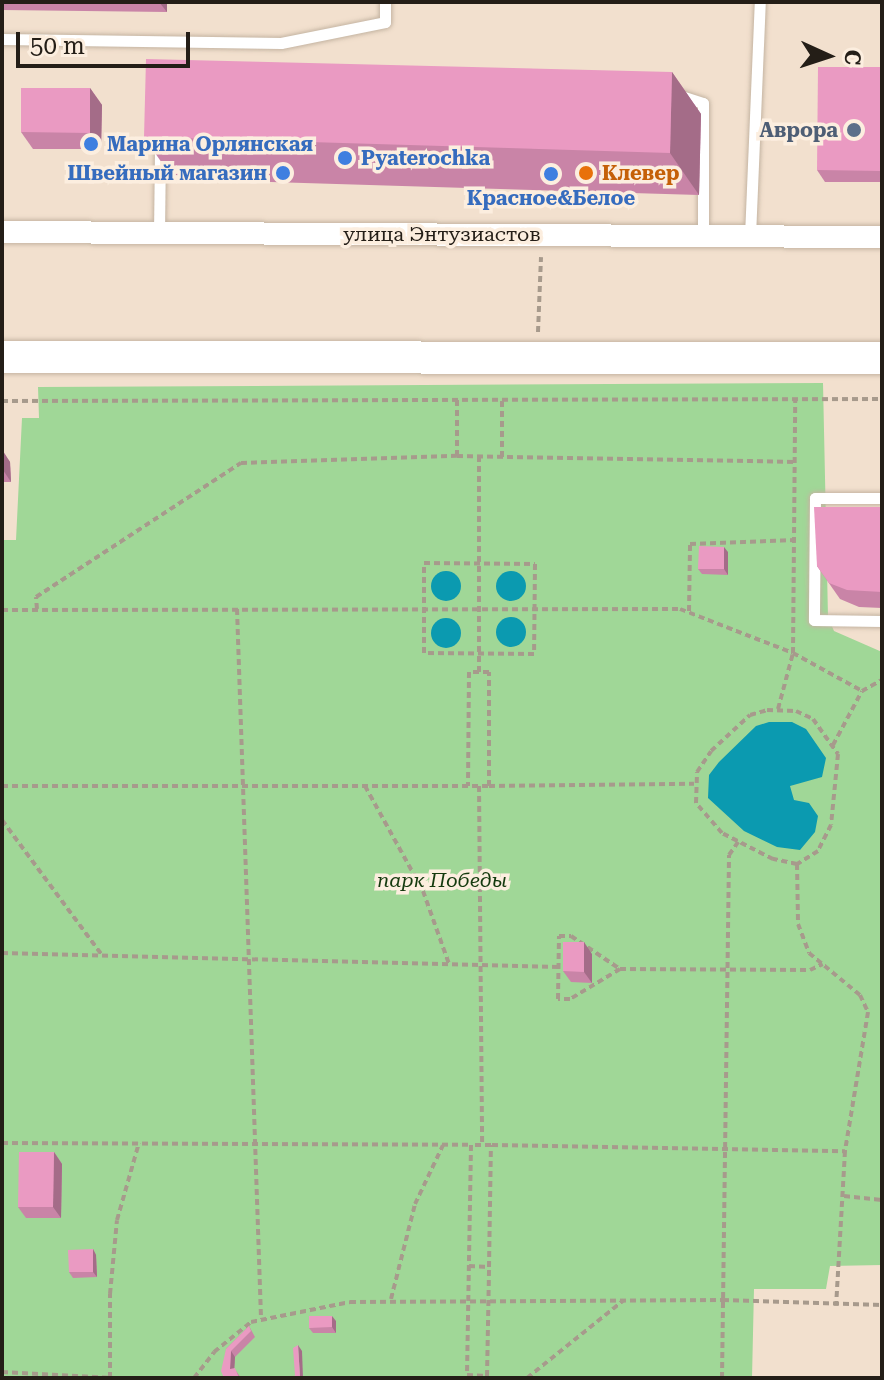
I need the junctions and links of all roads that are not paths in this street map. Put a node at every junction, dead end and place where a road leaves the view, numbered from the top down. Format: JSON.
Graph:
{"nodes":[{"id":1,"x":385,"y":2,"type":"edge"},
{"id":2,"x":760,"y":2,"type":"edge"},
{"id":3,"x":2,"y":39,"type":"edge"},
{"id":4,"x":665,"y":95,"type":"edge"},
{"id":5,"x":161,"y":134,"type":"edge"},
{"id":6,"x":2,"y":232,"type":"edge"},
{"id":7,"x":159,"y":233,"type":"junction"},
{"id":8,"x":703,"y":236,"type":"junction"},
{"id":9,"x":750,"y":236,"type":"junction"},
{"id":10,"x":882,"y":237,"type":"edge"},
{"id":11,"x":2,"y":357,"type":"edge"},
{"id":12,"x":882,"y":358,"type":"edge"},
{"id":13,"x":882,"y":498,"type":"edge"},
{"id":14,"x":882,"y":621,"type":"edge"}],
"edges":[{"from":1,"to":3,"type":"lane"},
{"from":2,"to":9,"type":"lane"},
{"from":4,"to":8,"type":"lane"},
{"from":5,"to":7,"type":"lane"},
{"from":6,"to":7,"type":"street","name":"улица Энтузиастов"},
{"from":7,"to":8,"type":"street","name":"улица Энтузиастов"},
{"from":8,"to":9,"type":"street","name":"улица Энтузиастов"},
{"from":9,"to":10,"type":"street","name":"улица Энтузиастов"},
{"from":11,"to":12,"type":"main road"},
{"from":13,"to":14,"type":"lane"}]}
